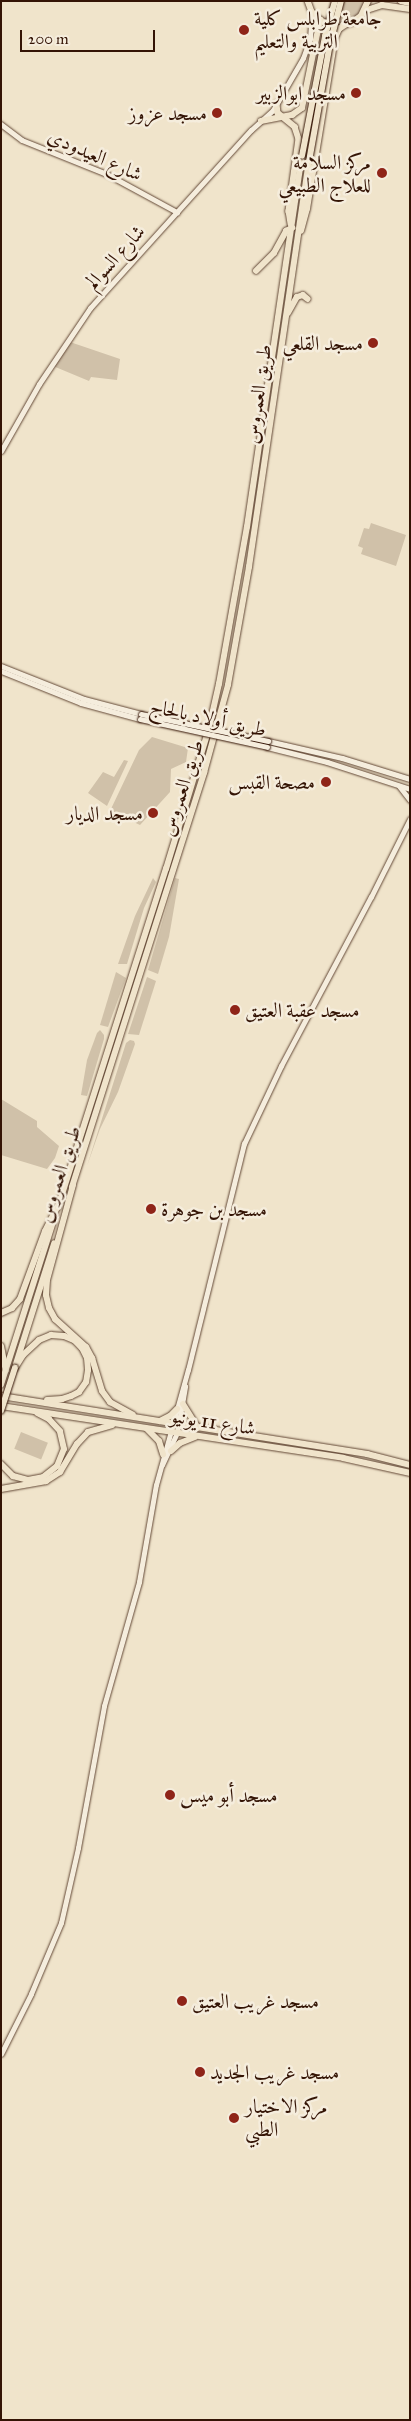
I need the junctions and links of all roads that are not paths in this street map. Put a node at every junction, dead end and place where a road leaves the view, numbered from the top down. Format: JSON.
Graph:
{"nodes":[{"id":1,"x":334,"y":1,"type":"edge"},
{"id":2,"x":342,"y":1,"type":"edge"},
{"id":3,"x":368,"y":1,"type":"edge"},
{"id":4,"x":401,"y":1,"type":"edge"},
{"id":5,"x":307,"y":2,"type":"edge"},
{"id":6,"x":410,"y":3,"type":"edge"},
{"id":7,"x":410,"y":9,"type":"edge"},
{"id":8,"x":364,"y":11,"type":"junction"},
{"id":9,"x":312,"y":12,"type":"junction"},
{"id":10,"x":320,"y":20,"type":"junction"},
{"id":11,"x":345,"y":25,"type":"junction"},
{"id":12,"x":277,"y":104,"type":"junction"},
{"id":13,"x":283,"y":117,"type":"junction"},
{"id":14,"x":261,"y":121,"type":"junction"},
{"id":15,"x":1,"y":124,"type":"edge"},
{"id":16,"x":177,"y":212,"type":"junction"},
{"id":17,"x":292,"y":227,"type":"junction"},
{"id":18,"x":297,"y":240,"type":"junction"},
{"id":19,"x":256,"y":271,"type":"dead end"},
{"id":20,"x":308,"y":299,"type":"dead end"},
{"id":21,"x":284,"y":322,"type":"junction"},
{"id":22,"x":4,"y":440,"type":"edge"},
{"id":23,"x":1,"y":451,"type":"edge"},
{"id":24,"x":1,"y":666,"type":"edge"},
{"id":25,"x":1,"y":671,"type":"edge"},
{"id":26,"x":141,"y":716,"type":"junction"},
{"id":27,"x":267,"y":744,"type":"junction"},
{"id":28,"x":410,"y":775,"type":"edge"},
{"id":29,"x":401,"y":777,"type":"junction"},
{"id":30,"x":410,"y":780,"type":"edge"},
{"id":31,"x":399,"y":785,"type":"junction"},
{"id":32,"x":410,"y":789,"type":"edge"},
{"id":33,"x":410,"y":800,"type":"edge"},
{"id":34,"x":410,"y":819,"type":"edge"},
{"id":35,"x":73,"y":1185,"type":"junction"},
{"id":36,"x":59,"y":1204,"type":"junction"},
{"id":37,"x":1,"y":1312,"type":"edge"},
{"id":38,"x":1,"y":1346,"type":"edge"},
{"id":39,"x":14,"y":1368,"type":"junction"},
{"id":40,"x":188,"y":1370,"type":"junction"},
{"id":41,"x":6,"y":1371,"type":"junction"},
{"id":42,"x":1,"y":1385,"type":"edge"},
{"id":43,"x":1,"y":1396,"type":"edge"},
{"id":44,"x":31,"y":1400,"type":"junction"},
{"id":45,"x":183,"y":1404,"type":"junction"},
{"id":46,"x":1,"y":1406,"type":"edge"},
{"id":47,"x":177,"y":1409,"type":"junction"},
{"id":48,"x":31,"y":1410,"type":"junction"},
{"id":49,"x":1,"y":1411,"type":"edge"},
{"id":50,"x":146,"y":1419,"type":"junction"},
{"id":51,"x":156,"y":1421,"type":"junction"},
{"id":52,"x":116,"y":1424,"type":"junction"},
{"id":53,"x":176,"y":1424,"type":"junction"},
{"id":54,"x":144,"y":1428,"type":"junction"},
{"id":55,"x":198,"y":1428,"type":"junction"},
{"id":56,"x":173,"y":1432,"type":"junction"},
{"id":57,"x":200,"y":1436,"type":"junction"},
{"id":58,"x":170,"y":1451,"type":"junction"},
{"id":59,"x":163,"y":1454,"type":"junction"},
{"id":60,"x":380,"y":1457,"type":"junction"},
{"id":61,"x":1,"y":1464,"type":"edge"},
{"id":62,"x":378,"y":1465,"type":"junction"},
{"id":63,"x":410,"y":1465,"type":"edge"},
{"id":64,"x":160,"y":1469,"type":"junction"},
{"id":65,"x":410,"y":1473,"type":"edge"},
{"id":66,"x":1,"y":1489,"type":"edge"},
{"id":67,"x":1,"y":2054,"type":"edge"}],
"edges":[{"from":1,"to":17,"type":"main road","name":"طريق العمروس","bridge":true},
{"from":2,"to":18,"type":"main road","name":"طريق العمروس","bridge":true},
{"from":3,"to":8,"type":"main road"},
{"from":4,"to":6,"type":"main road"},
{"from":5,"to":9,"type":"main road"},
{"from":7,"to":8,"type":"main road"},
{"from":8,"to":11,"type":"main road"},
{"from":9,"to":10,"type":"main road"},
{"from":9,"to":12,"type":"main road","name":"شارع السوالم"},
{"from":10,"to":11,"type":"main road"},
{"from":10,"to":13,"type":"main road"},
{"from":11,"to":18,"type":"main road"},
{"from":12,"to":13,"type":"main road"},
{"from":12,"to":14,"type":"main road","name":"شارع السوالم"},
{"from":13,"to":14,"type":"main road"},
{"from":13,"to":17,"type":"main road"},
{"from":14,"to":16,"type":"main road","name":"شارع السوالم"},
{"from":15,"to":16,"type":"street","name":"شارع العيدودي"},
{"from":16,"to":22,"type":"main road","name":"شارع السوالم"},
{"from":17,"to":19,"type":"main road"},
{"from":17,"to":36,"type":"main road","name":"طريق العمروس"},
{"from":18,"to":21,"type":"main road","name":"طريق العمروس"},
{"from":20,"to":21,"type":"main road"},
{"from":21,"to":35,"type":"main road","name":"طريق العمروس"},
{"from":22,"to":23,"type":"main road","name":"شارع السوالم"},
{"from":24,"to":26,"type":"main road","name":"طريق أولاد بالحاج"},
{"from":25,"to":26,"type":"main road","name":"طريق أولاد بالحاج"},
{"from":26,"to":27,"type":"main road","name":"طريق أولاد بالحاج","bridge":true},
{"from":27,"to":29,"type":"main road","name":"طريق أولاد بالحاج"},
{"from":27,"to":31,"type":"main road","name":"طريق أولاد بالحاج"},
{"from":28,"to":29,"type":"main road"},
{"from":29,"to":30,"type":"main road","name":"طريق أولاد بالحاج"},
{"from":31,"to":32,"type":"main road","name":"طريق أولاد بالحاج"},
{"from":31,"to":33,"type":"main road"},
{"from":34,"to":40,"type":"street"},
{"from":35,"to":39,"type":"main road","name":"طريق العمروس"},
{"from":35,"to":50,"type":"highway"},
{"from":36,"to":37,"type":"highway"},
{"from":36,"to":41,"type":"main road","name":"طريق العمروس"},
{"from":38,"to":41,"type":"highway"},
{"from":39,"to":44,"type":"highway"},
{"from":39,"to":49,"type":"main road","name":"طريق العمروس","bridge":true},
{"from":40,"to":45,"type":"street"},
{"from":40,"to":47,"type":"street"},
{"from":41,"to":42,"type":"main road","name":"طريق العمروس"},
{"from":43,"to":44,"type":"highway","name":"شارع 11 يونيو"},
{"from":44,"to":50,"type":"highway","name":"شارع 11 يونيو"},
{"from":45,"to":53,"type":"street"},
{"from":45,"to":55,"type":"highway"},
{"from":46,"to":48,"type":"highway","name":"شارع 11 يونيو"},
{"from":47,"to":51,"type":"highway"},
{"from":47,"to":53,"type":"street"},
{"from":48,"to":52,"type":"highway","name":"شارع 11 يونيو"},
{"from":48,"to":61,"type":"highway"},
{"from":50,"to":51,"type":"highway","name":"شارع 11 يونيو"},
{"from":51,"to":53,"type":"highway","name":"شارع 11 يونيو"},
{"from":52,"to":54,"type":"highway","name":"شارع 11 يونيو"},
{"from":52,"to":66,"type":"highway"},
{"from":53,"to":55,"type":"highway","name":"شارع 11 يونيو"},
{"from":53,"to":56,"type":"street"},
{"from":54,"to":56,"type":"highway","name":"شارع 11 يونيو"},
{"from":54,"to":59,"type":"highway"},
{"from":55,"to":60,"type":"highway","name":"شارع 11 يونيو"},
{"from":56,"to":57,"type":"highway","name":"شارع 11 يونيو"},
{"from":56,"to":58,"type":"street"},
{"from":56,"to":59,"type":"street"},
{"from":57,"to":58,"type":"highway"},
{"from":57,"to":62,"type":"highway","name":"شارع 11 يونيو"},
{"from":58,"to":64,"type":"street"},
{"from":59,"to":64,"type":"street"},
{"from":60,"to":62,"type":"highway"},
{"from":60,"to":63,"type":"highway","name":"شارع 11 يونيو"},
{"from":62,"to":65,"type":"highway","name":"شارع 11 يونيو"},
{"from":64,"to":67,"type":"street"}]}
